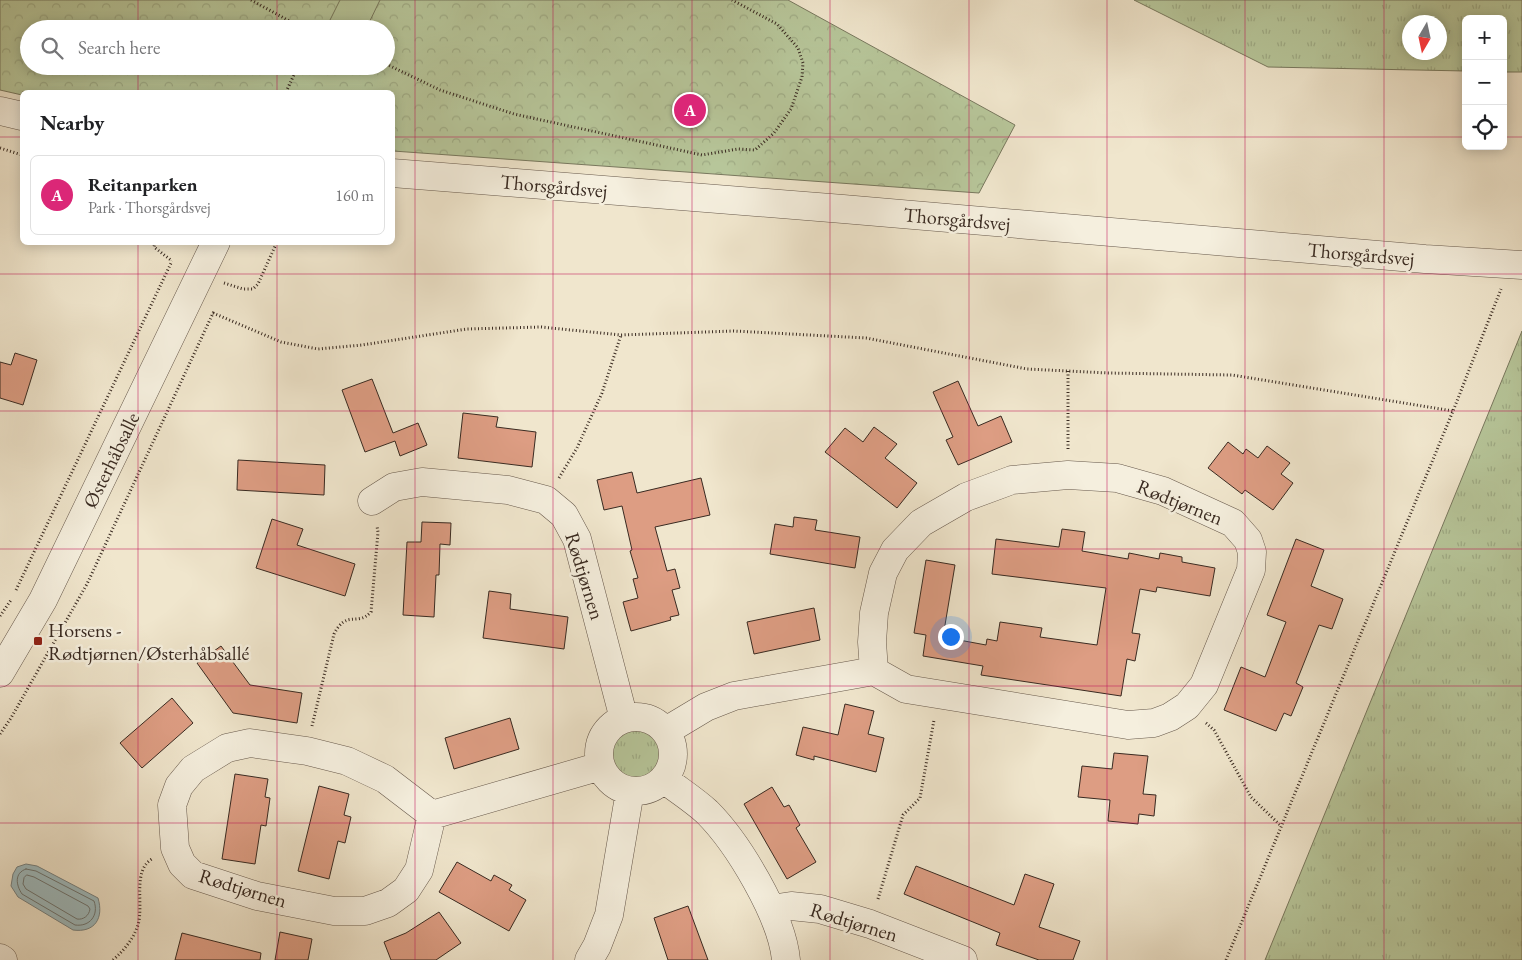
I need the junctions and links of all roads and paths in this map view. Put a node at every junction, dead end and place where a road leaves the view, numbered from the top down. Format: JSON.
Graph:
{"nodes":[{"id":1,"x":251,"y":0,"type":"edge"},
{"id":2,"x":732,"y":0,"type":"edge"},
{"id":3,"x":288,"y":20,"type":"edge"},
{"id":4,"x":395,"y":68,"type":"edge"},
{"id":5,"x":294,"y":75,"type":"edge"},
{"id":6,"x":287,"y":90,"type":"edge"},
{"id":7,"x":0,"y":111,"type":"edge"},
{"id":8,"x":20,"y":116,"type":"edge"},
{"id":9,"x":0,"y":148,"type":"edge"},
{"id":10,"x":20,"y":154,"type":"edge"},
{"id":11,"x":395,"y":173,"type":"edge"},
{"id":12,"x":154,"y":245,"type":"edge"},
{"id":13,"x":215,"y":245,"type":"edge"},
{"id":14,"x":276,"y":245,"type":"edge"},
{"id":15,"x":172,"y":260,"type":"junction"},
{"id":16,"x":1522,"y":265,"type":"edge"},
{"id":17,"x":201,"y":273,"type":"junction"},
{"id":18,"x":227,"y":284,"type":"junction"},
{"id":19,"x":1501,"y":289,"type":"dead end"},
{"id":20,"x":223,"y":291,"type":"dead end"},
{"id":21,"x":216,"y":306,"type":"dead end"},
{"id":22,"x":213,"y":313,"type":"junction"},
{"id":23,"x":621,"y":335,"type":"junction"},
{"id":24,"x":1068,"y":371,"type":"junction"},
{"id":25,"x":1452,"y":411,"type":"junction"},
{"id":26,"x":1068,"y":475,"type":"junction"},
{"id":27,"x":546,"y":500,"type":"junction"},
{"id":28,"x":372,"y":501,"type":"joint"},
{"id":29,"x":0,"y":616,"type":"edge"},
{"id":30,"x":874,"y":671,"type":"junction"},
{"id":31,"x":0,"y":673,"type":"edge"},
{"id":32,"x":938,"y":694,"type":"junction"},
{"id":33,"x":1187,"y":706,"type":"junction"},
{"id":34,"x":624,"y":719,"type":"junction"},
{"id":35,"x":666,"y":731,"type":"junction"},
{"id":36,"x":0,"y":734,"type":"edge"},
{"id":37,"x":307,"y":751,"type":"junction"},
{"id":38,"x":601,"y":766,"type":"junction"},
{"id":39,"x":664,"y":779,"type":"junction"},
{"id":40,"x":630,"y":791,"type":"junction"},
{"id":41,"x":432,"y":815,"type":"junction"},
{"id":42,"x":1282,"y":826,"type":"junction"},
{"id":43,"x":175,"y":848,"type":"junction"},
{"id":44,"x":771,"y":909,"type":"junction"},
{"id":45,"x":870,"y":924,"type":"junction"},
{"id":46,"x":113,"y":960,"type":"edge"},
{"id":47,"x":589,"y":960,"type":"edge"},
{"id":48,"x":786,"y":960,"type":"edge"},
{"id":49,"x":963,"y":960,"type":"edge"},
{"id":50,"x":1226,"y":960,"type":"edge"}],
"edges":[{"from":1,"to":3,"type":"path"},
{"from":2,"to":4,"type":"path"},
{"from":5,"to":6,"type":"path"},
{"from":7,"to":8,"type":"street"},
{"from":9,"to":10,"type":"path"},
{"from":11,"to":16,"type":"street","name":"Thorsgårdsvej"},
{"from":12,"to":15,"type":"path"},
{"from":13,"to":17,"type":"street","name":"Østerhåbsalle"},
{"from":14,"to":18,"type":"path"},
{"from":15,"to":17,"type":"path"},
{"from":15,"to":29,"type":"path"},
{"from":17,"to":18,"type":"path"},
{"from":17,"to":31,"type":"street","name":"Østerhåbsalle"},
{"from":18,"to":20,"type":"path"},
{"from":19,"to":25,"type":"path"},
{"from":21,"to":22,"type":"path"},
{"from":22,"to":23,"type":"path"},
{"from":22,"to":36,"type":"path"},
{"from":23,"to":24,"type":"path"},
{"from":23,"to":27,"type":"path"},
{"from":24,"to":25,"type":"path"},
{"from":24,"to":26,"type":"path"},
{"from":25,"to":42,"type":"path"},
{"from":26,"to":30,"type":"street","name":"Rødtjørnen"},
{"from":26,"to":33,"type":"street","name":"Rødtjørnen"},
{"from":27,"to":28,"type":"street","name":"Rødtjørnen"},
{"from":27,"to":34,"type":"street","name":"Rødtjørnen"},
{"from":28,"to":37,"type":"path"},
{"from":30,"to":32,"type":"street","name":"Rødtjørnen"},
{"from":30,"to":35,"type":"street"},
{"from":32,"to":33,"type":"street","name":"Rødtjørnen"},
{"from":32,"to":45,"type":"path"},
{"from":33,"to":42,"type":"path"},
{"from":34,"to":35,"type":"street"},
{"from":34,"to":38,"type":"street"},
{"from":35,"to":39,"type":"street"},
{"from":37,"to":41,"type":"street","name":"Rødtjørnen"},
{"from":37,"to":43,"type":"street","name":"Rødtjørnen"},
{"from":38,"to":40,"type":"street"},
{"from":38,"to":41,"type":"street"},
{"from":39,"to":40,"type":"street"},
{"from":39,"to":44,"type":"street"},
{"from":40,"to":47,"type":"street"},
{"from":41,"to":43,"type":"street","name":"Rødtjørnen"},
{"from":42,"to":50,"type":"path"},
{"from":43,"to":46,"type":"path"},
{"from":44,"to":45,"type":"street","name":"Rødtjørnen"},
{"from":44,"to":48,"type":"street"},
{"from":45,"to":49,"type":"street","name":"Rødtjørnen"}]}
